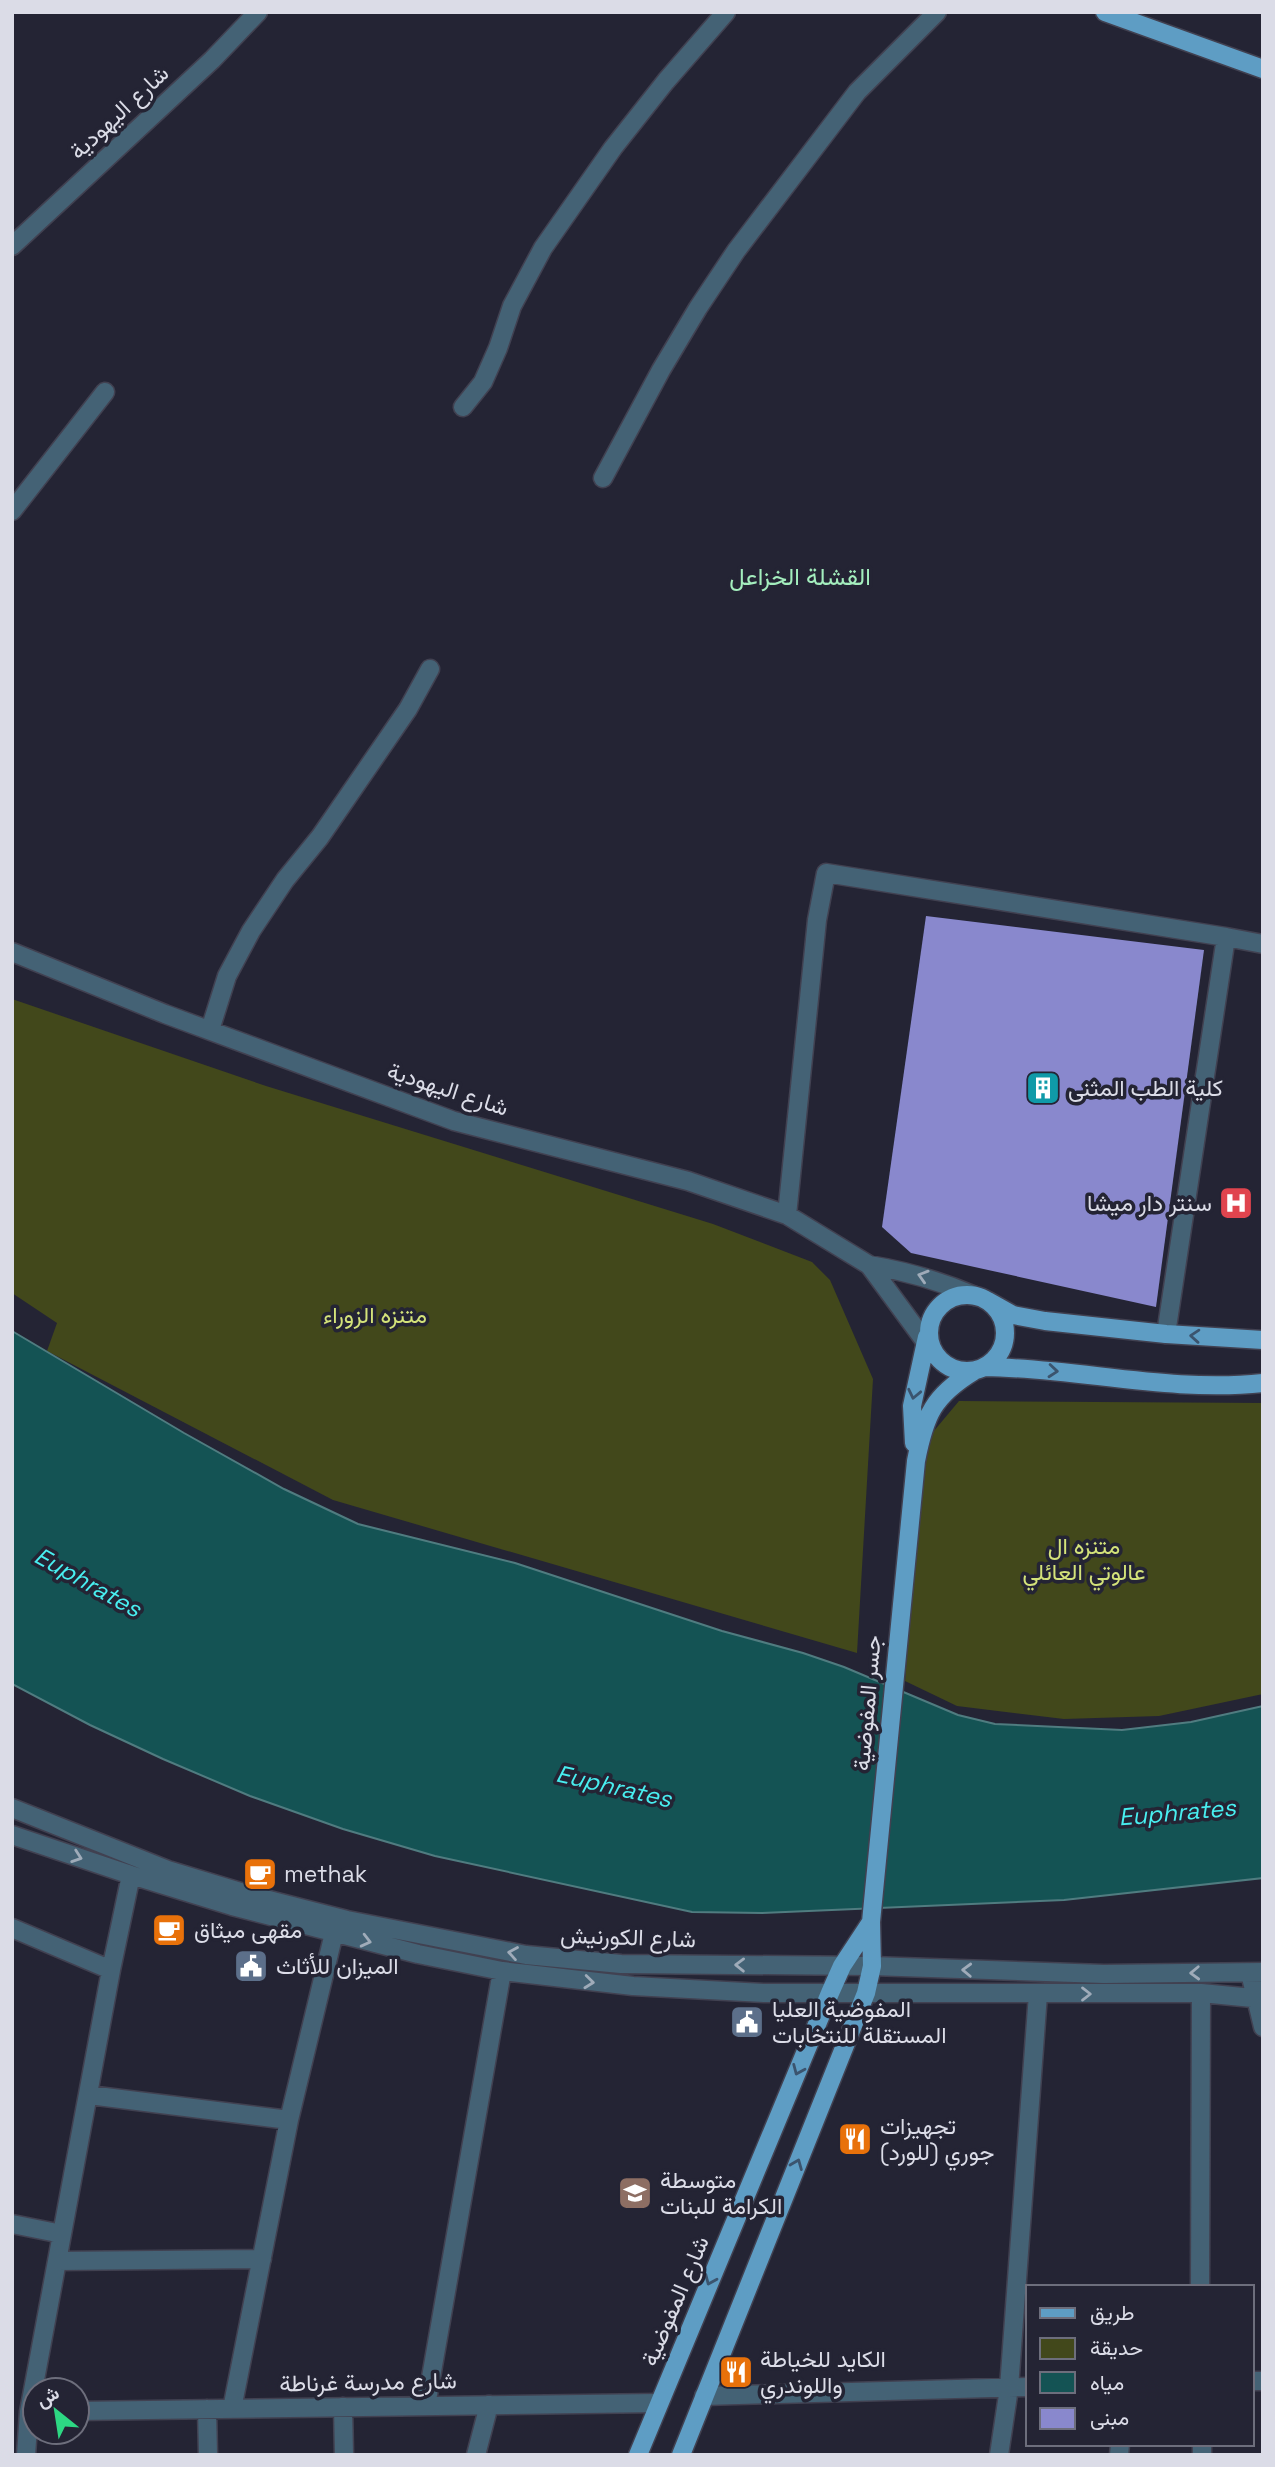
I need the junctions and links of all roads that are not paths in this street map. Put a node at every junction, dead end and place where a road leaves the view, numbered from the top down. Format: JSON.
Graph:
{"nodes":[{"id":1,"x":258,"y":12,"type":"edge"},
{"id":2,"x":726,"y":12,"type":"edge"},
{"id":3,"x":937,"y":12,"type":"edge"},
{"id":4,"x":1105,"y":12,"type":"edge"},
{"id":5,"x":1263,"y":69,"type":"edge"},
{"id":6,"x":12,"y":246,"type":"edge"},
{"id":7,"x":105,"y":392,"type":"dead end"},
{"id":8,"x":463,"y":407,"type":"dead end"},
{"id":9,"x":603,"y":478,"type":"dead end"},
{"id":10,"x":12,"y":511,"type":"edge"},
{"id":11,"x":430,"y":669,"type":"dead end"},
{"id":12,"x":1226,"y":937,"type":"junction"},
{"id":13,"x":1263,"y":944,"type":"edge"},
{"id":14,"x":12,"y":952,"type":"edge"},
{"id":15,"x":210,"y":1030,"type":"junction"},
{"id":16,"x":788,"y":1215,"type":"junction"},
{"id":17,"x":869,"y":1265,"type":"junction"},
{"id":18,"x":981,"y":1298,"type":"junction"},
{"id":19,"x":1166,"y":1334,"type":"junction"},
{"id":20,"x":929,"y":1340,"type":"junction"},
{"id":21,"x":1263,"y":1340,"type":"edge"},
{"id":22,"x":980,"y":1369,"type":"junction"},
{"id":23,"x":1263,"y":1383,"type":"edge"},
{"id":24,"x":916,"y":1461,"type":"junction"},
{"id":25,"x":12,"y":1808,"type":"edge"},
{"id":26,"x":12,"y":1835,"type":"edge"},
{"id":27,"x":131,"y":1875,"type":"junction"},
{"id":28,"x":872,"y":1922,"type":"junction"},
{"id":29,"x":12,"y":1928,"type":"edge"},
{"id":30,"x":334,"y":1933,"type":"junction"},
{"id":31,"x":842,"y":1966,"type":"junction"},
{"id":32,"x":872,"y":1966,"type":"junction"},
{"id":33,"x":111,"y":1970,"type":"junction"},
{"id":34,"x":502,"y":1972,"type":"junction"},
{"id":35,"x":1257,"y":1973,"type":"edge"},
{"id":36,"x":830,"y":1993,"type":"junction"},
{"id":37,"x":866,"y":1993,"type":"junction"},
{"id":38,"x":1201,"y":1993,"type":"junction"},
{"id":39,"x":1038,"y":1994,"type":"junction"},
{"id":40,"x":1259,"y":2000,"type":"edge"},
{"id":41,"x":1263,"y":2027,"type":"edge"},
{"id":42,"x":89,"y":2095,"type":"junction"},
{"id":43,"x":289,"y":2120,"type":"junction"},
{"id":44,"x":12,"y":2224,"type":"edge"},
{"id":45,"x":62,"y":2234,"type":"junction"},
{"id":46,"x":262,"y":2259,"type":"junction"},
{"id":47,"x":57,"y":2261,"type":"junction"},
{"id":48,"x":1200,"y":2285,"type":"edge"},
{"id":49,"x":33,"y":2376,"type":"edge"},
{"id":50,"x":1026,"y":2387,"type":"edge"},
{"id":51,"x":1009,"y":2388,"type":"junction"},
{"id":52,"x":704,"y":2396,"type":"junction"},
{"id":53,"x":659,"y":2403,"type":"junction"},
{"id":54,"x":489,"y":2405,"type":"junction"},
{"id":55,"x":426,"y":2406,"type":"junction"},
{"id":56,"x":343,"y":2407,"type":"junction"},
{"id":57,"x":207,"y":2409,"type":"junction"},
{"id":58,"x":232,"y":2409,"type":"junction"},
{"id":59,"x":91,"y":2411,"type":"edge"},
{"id":60,"x":208,"y":2455,"type":"edge"},
{"id":61,"x":344,"y":2455,"type":"edge"},
{"id":62,"x":475,"y":2455,"type":"edge"},
{"id":63,"x":638,"y":2455,"type":"edge"},
{"id":64,"x":681,"y":2455,"type":"edge"},
{"id":65,"x":999,"y":2455,"type":"edge"}],
"edges":[{"from":1,"to":6,"type":"street","name":"شارع اليهودية"},
{"from":2,"to":8,"type":"street"},
{"from":3,"to":9,"type":"street"},
{"from":4,"to":5,"type":"main road"},
{"from":7,"to":10,"type":"street"},
{"from":11,"to":15,"type":"street"},
{"from":12,"to":13,"type":"street"},
{"from":12,"to":16,"type":"street"},
{"from":12,"to":19,"type":"street"},
{"from":14,"to":15,"type":"street","name":"شارع اليهودية"},
{"from":15,"to":16,"type":"street","name":"شارع اليهودية"},
{"from":16,"to":17,"type":"street","name":"شارع اليهودية"},
{"from":18,"to":17,"type":"street","one_way":true},
{"from":17,"to":20,"type":"street"},
{"from":18,"to":19,"type":"main road"},
{"from":18,"to":20,"type":"main road"},
{"from":18,"to":22,"type":"main road"},
{"from":21,"to":19,"type":"main road","one_way":true},
{"from":20,"to":22,"type":"main road"},
{"from":20,"to":24,"type":"main road","one_way":true},
{"from":22,"to":23,"type":"main road","one_way":true},
{"from":22,"to":24,"type":"main road"},
{"from":24,"to":28,"type":"main road","name":"جسر المفوضية"},
{"from":31,"to":25,"type":"street","name":"شارع الكورنيش","one_way":true},
{"from":26,"to":27,"type":"street","name":"شارع الكورنيش","one_way":true},
{"from":27,"to":30,"type":"street","name":"شارع الكورنيش"},
{"from":27,"to":33,"type":"street"},
{"from":28,"to":31,"type":"main road","name":"شارع المفوضية"},
{"from":28,"to":32,"type":"main road"},
{"from":29,"to":33,"type":"street"},
{"from":30,"to":34,"type":"street","name":"شارع الكورنيش","one_way":true},
{"from":30,"to":43,"type":"street"},
{"from":31,"to":32,"type":"street","name":"شارع الكورنيش"},
{"from":31,"to":36,"type":"main road","name":"شارع المفوضية"},
{"from":35,"to":32,"type":"street","name":"شارع الكورنيش","one_way":true},
{"from":32,"to":37,"type":"main road"},
{"from":33,"to":42,"type":"street"},
{"from":34,"to":36,"type":"street","name":"شارع الكورنيش","one_way":true},
{"from":34,"to":55,"type":"street"},
{"from":35,"to":40,"type":"street"},
{"from":36,"to":37,"type":"street","name":"شارع الكورنيش"},
{"from":36,"to":53,"type":"main road","name":"شارع المفوضية","one_way":true},
{"from":37,"to":39,"type":"street","name":"شارع الكورنيش"},
{"from":52,"to":37,"type":"main road","one_way":true},
{"from":39,"to":38,"type":"street","name":"شارع الكورنيش","one_way":true},
{"from":38,"to":40,"type":"street","name":"شارع الكورنيش"},
{"from":38,"to":48,"type":"street"},
{"from":39,"to":51,"type":"street"},
{"from":40,"to":41,"type":"street"},
{"from":42,"to":43,"type":"street"},
{"from":42,"to":45,"type":"street"},
{"from":43,"to":46,"type":"street"},
{"from":44,"to":45,"type":"street"},
{"from":45,"to":47,"type":"street"},
{"from":46,"to":47,"type":"street"},
{"from":46,"to":58,"type":"street"},
{"from":47,"to":49,"type":"street"},
{"from":50,"to":51,"type":"street"},
{"from":51,"to":52,"type":"street"},
{"from":51,"to":65,"type":"street"},
{"from":52,"to":64,"type":"main road"},
{"from":53,"to":54,"type":"street","name":"شارع مدرسة غرناطة"},
{"from":53,"to":63,"type":"main road","name":"شارع المفوضية"},
{"from":54,"to":55,"type":"street","name":"شارع مدرسة غرناطة"},
{"from":54,"to":62,"type":"street"},
{"from":55,"to":56,"type":"street","name":"شارع مدرسة غرناطة"},
{"from":56,"to":58,"type":"street","name":"شارع مدرسة غرناطة"},
{"from":56,"to":61,"type":"street"},
{"from":57,"to":58,"type":"street","name":"شارع مدرسة غرناطة"},
{"from":57,"to":59,"type":"street","name":"شارع مدرسة غرناطة"},
{"from":57,"to":60,"type":"street"}]}
